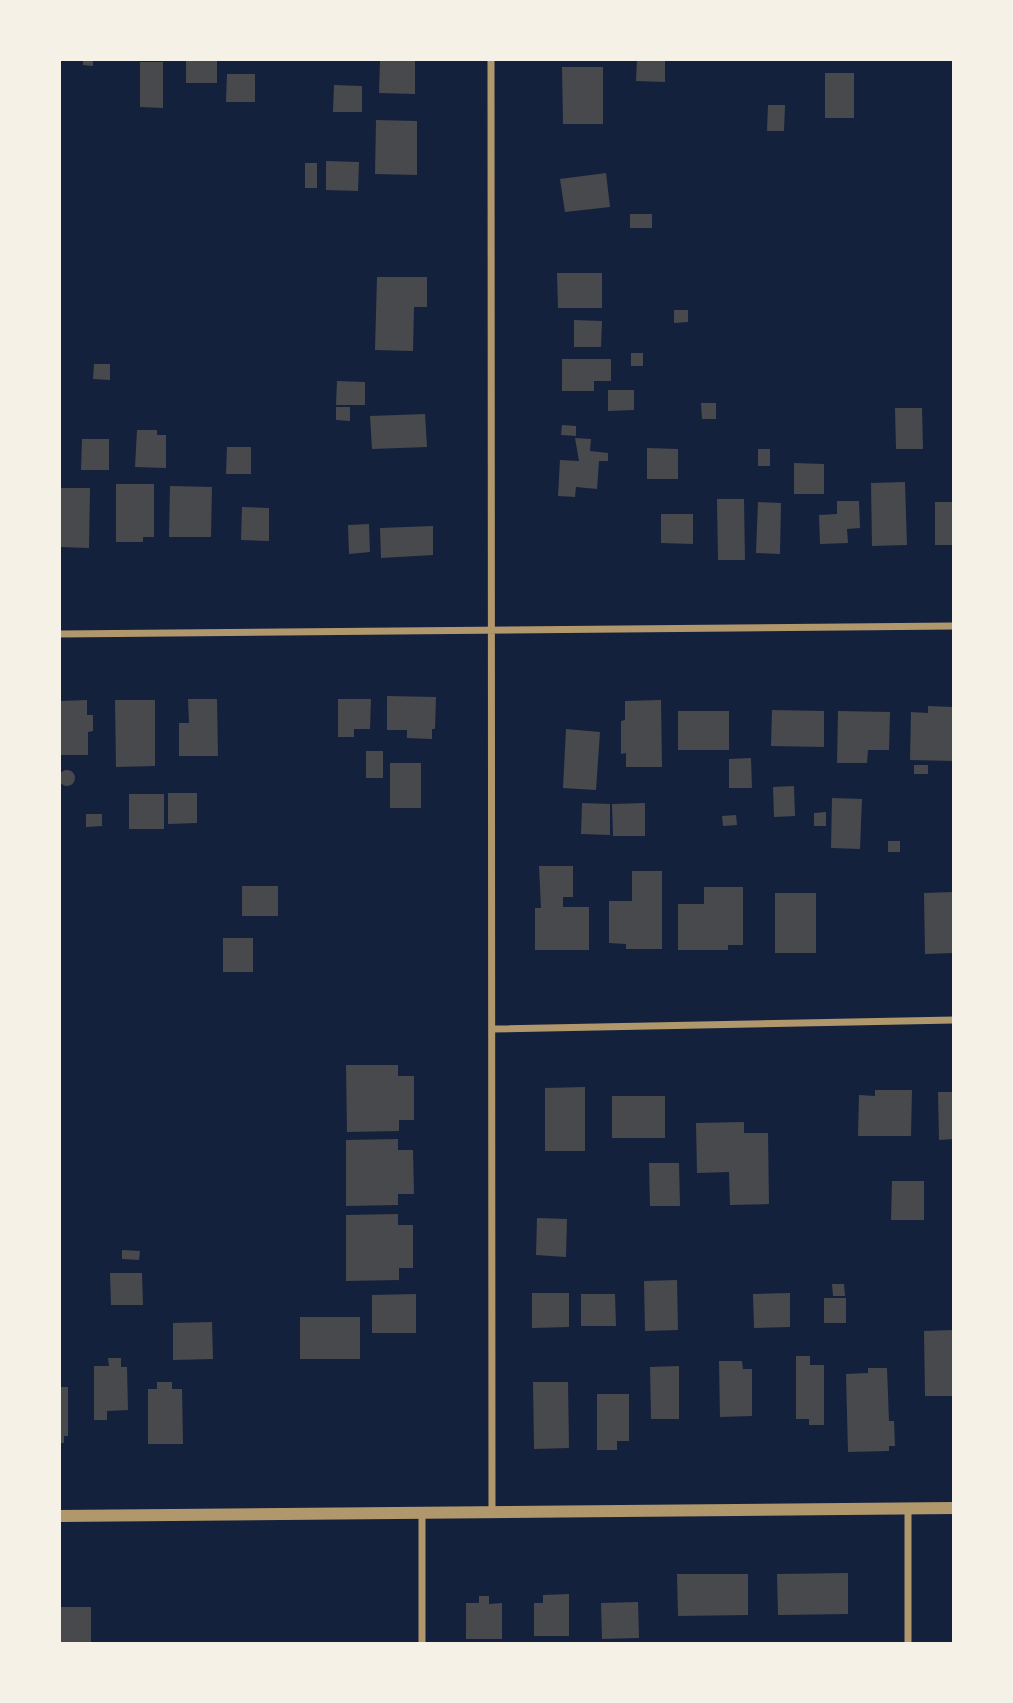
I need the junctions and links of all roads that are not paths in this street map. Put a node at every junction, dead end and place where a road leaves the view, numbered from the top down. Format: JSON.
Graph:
{"nodes":[{"id":1,"x":491,"y":60,"type":"edge"},
{"id":2,"x":954,"y":626,"type":"edge"},
{"id":3,"x":490,"y":632,"type":"junction"},
{"id":4,"x":60,"y":634,"type":"edge"},
{"id":5,"x":954,"y":1020,"type":"edge"},
{"id":6,"x":492,"y":1028,"type":"junction"},
{"id":7,"x":954,"y":1507,"type":"edge"},
{"id":8,"x":908,"y":1508,"type":"junction"},
{"id":9,"x":492,"y":1512,"type":"junction"},
{"id":10,"x":422,"y":1513,"type":"junction"},
{"id":11,"x":60,"y":1516,"type":"edge"},
{"id":12,"x":422,"y":1643,"type":"edge"},
{"id":13,"x":908,"y":1643,"type":"edge"}],
"edges":[{"from":1,"to":3,"type":"street"},
{"from":2,"to":3,"type":"street"},
{"from":3,"to":4,"type":"street"},
{"from":3,"to":6,"type":"street"},
{"from":5,"to":6,"type":"street"},
{"from":6,"to":9,"type":"street"},
{"from":7,"to":8,"type":"street"},
{"from":8,"to":9,"type":"street"},
{"from":8,"to":13,"type":"street"},
{"from":9,"to":10,"type":"street"},
{"from":10,"to":11,"type":"street"},
{"from":10,"to":12,"type":"street"}]}
